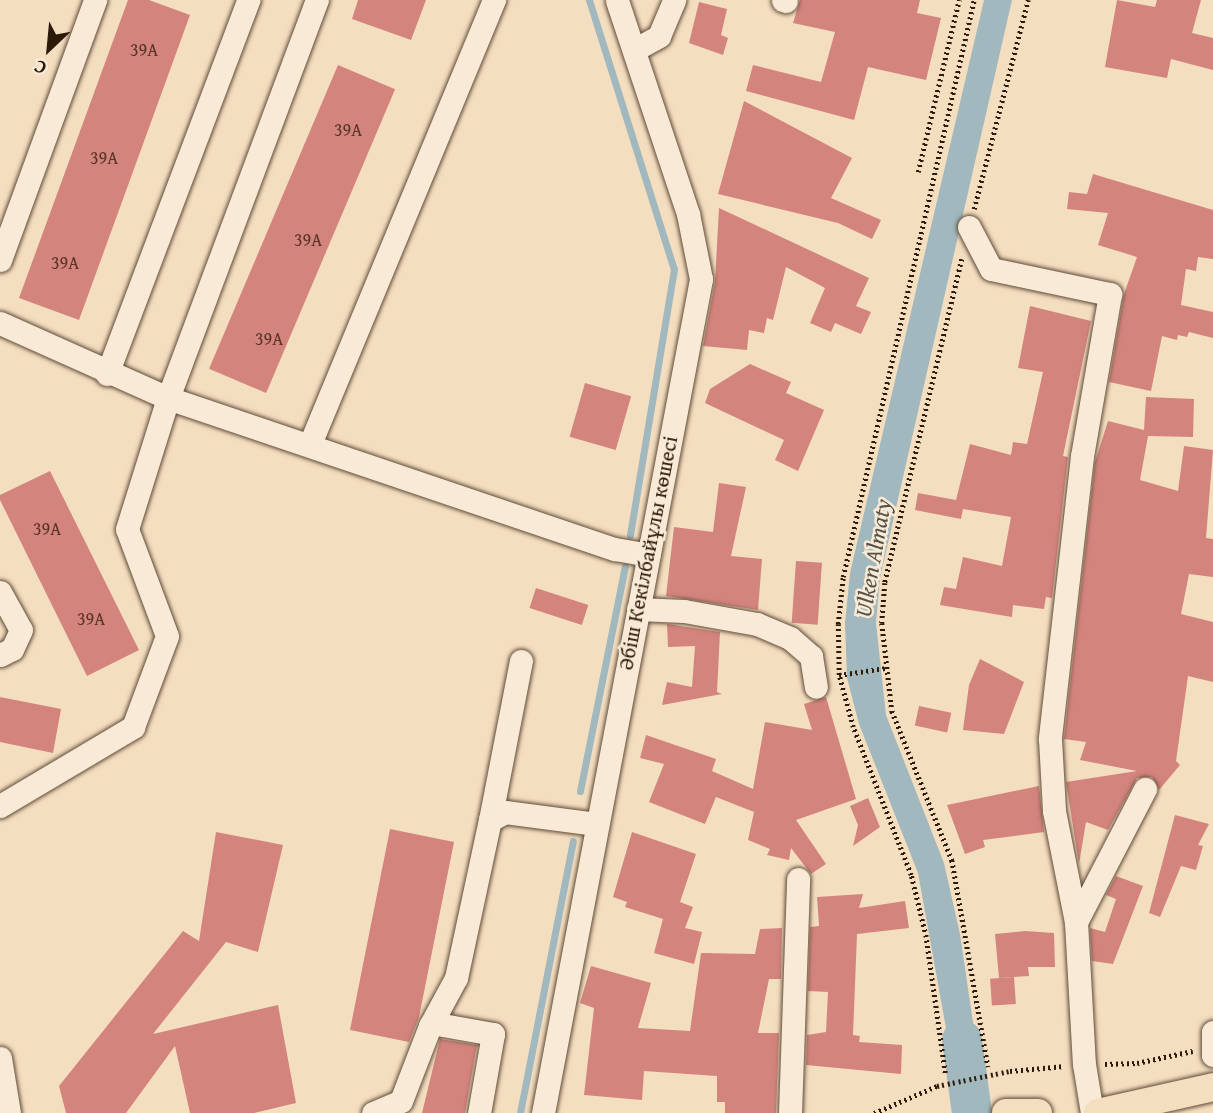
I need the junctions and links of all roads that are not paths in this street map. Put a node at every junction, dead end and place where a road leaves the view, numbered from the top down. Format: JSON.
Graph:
{"nodes":[{"id":1,"x":95,"y":0,"type":"edge"},
{"id":2,"x":248,"y":0,"type":"edge"},
{"id":3,"x":317,"y":0,"type":"edge"},
{"id":4,"x":494,"y":0,"type":"edge"},
{"id":5,"x":617,"y":0,"type":"edge"},
{"id":6,"x":674,"y":0,"type":"edge"},
{"id":7,"x":634,"y":50,"type":"junction"},
{"id":8,"x":970,"y":227,"type":"road end"},
{"id":9,"x":0,"y":260,"type":"edge"},
{"id":10,"x":0,"y":323,"type":"edge"},
{"id":11,"x":107,"y":374,"type":"junction"},
{"id":12,"x":168,"y":398,"type":"junction"},
{"id":13,"x":310,"y":444,"type":"junction"},
{"id":14,"x":648,"y":555,"type":"junction"},
{"id":15,"x":0,"y":592,"type":"edge"},
{"id":16,"x":638,"y":609,"type":"junction"},
{"id":17,"x":0,"y":655,"type":"edge"},
{"id":18,"x":521,"y":661,"type":"dead end"},
{"id":19,"x":816,"y":687,"type":"dead end"},
{"id":20,"x":1145,"y":789,"type":"dead end"},
{"id":21,"x":0,"y":806,"type":"edge"},
{"id":22,"x":490,"y":820,"type":"junction"},
{"id":23,"x":596,"y":824,"type":"junction"},
{"id":24,"x":798,"y":879,"type":"dead end"},
{"id":25,"x":1076,"y":922,"type":"junction"},
{"id":26,"x":430,"y":1026,"type":"junction"},
{"id":27,"x":0,"y":1058,"type":"edge"},
{"id":28,"x":1213,"y":1087,"type":"edge"},
{"id":29,"x":9,"y":1113,"type":"edge"},
{"id":30,"x":373,"y":1113,"type":"edge"},
{"id":31,"x":480,"y":1113,"type":"edge"},
{"id":32,"x":543,"y":1113,"type":"edge"},
{"id":33,"x":790,"y":1113,"type":"edge"},
{"id":34,"x":1095,"y":1113,"type":"edge"}],
"edges":[{"from":1,"to":9,"type":"street"},
{"from":2,"to":11,"type":"street"},
{"from":3,"to":12,"type":"street"},
{"from":4,"to":13,"type":"street"},
{"from":5,"to":7,"type":"street","name":"Әбіш Кекілбайұлы көшесі"},
{"from":6,"to":7,"type":"street"},
{"from":7,"to":14,"type":"street","name":"Әбіш Кекілбайұлы көшесі"},
{"from":8,"to":25,"type":"street"},
{"from":10,"to":11,"type":"street"},
{"from":11,"to":12,"type":"street"},
{"from":12,"to":13,"type":"street"},
{"from":12,"to":21,"type":"street"},
{"from":13,"to":14,"type":"street"},
{"from":14,"to":16,"type":"street","name":"Әбіш Кекілбайұлы көшесі"},
{"from":15,"to":17,"type":"street"},
{"from":16,"to":19,"type":"street"},
{"from":16,"to":23,"type":"street","name":"Әбіш Кекілбайұлы көшесі"},
{"from":18,"to":22,"type":"street"},
{"from":20,"to":25,"type":"street"},
{"from":22,"to":23,"type":"street"},
{"from":22,"to":26,"type":"street"},
{"from":23,"to":32,"type":"street","name":"Әбіш Кекілбайұлы көшесі"},
{"from":24,"to":33,"type":"street"},
{"from":25,"to":34,"type":"street"},
{"from":26,"to":30,"type":"street"},
{"from":26,"to":31,"type":"street"},
{"from":27,"to":29,"type":"street"},
{"from":28,"to":34,"type":"main road"}]}
